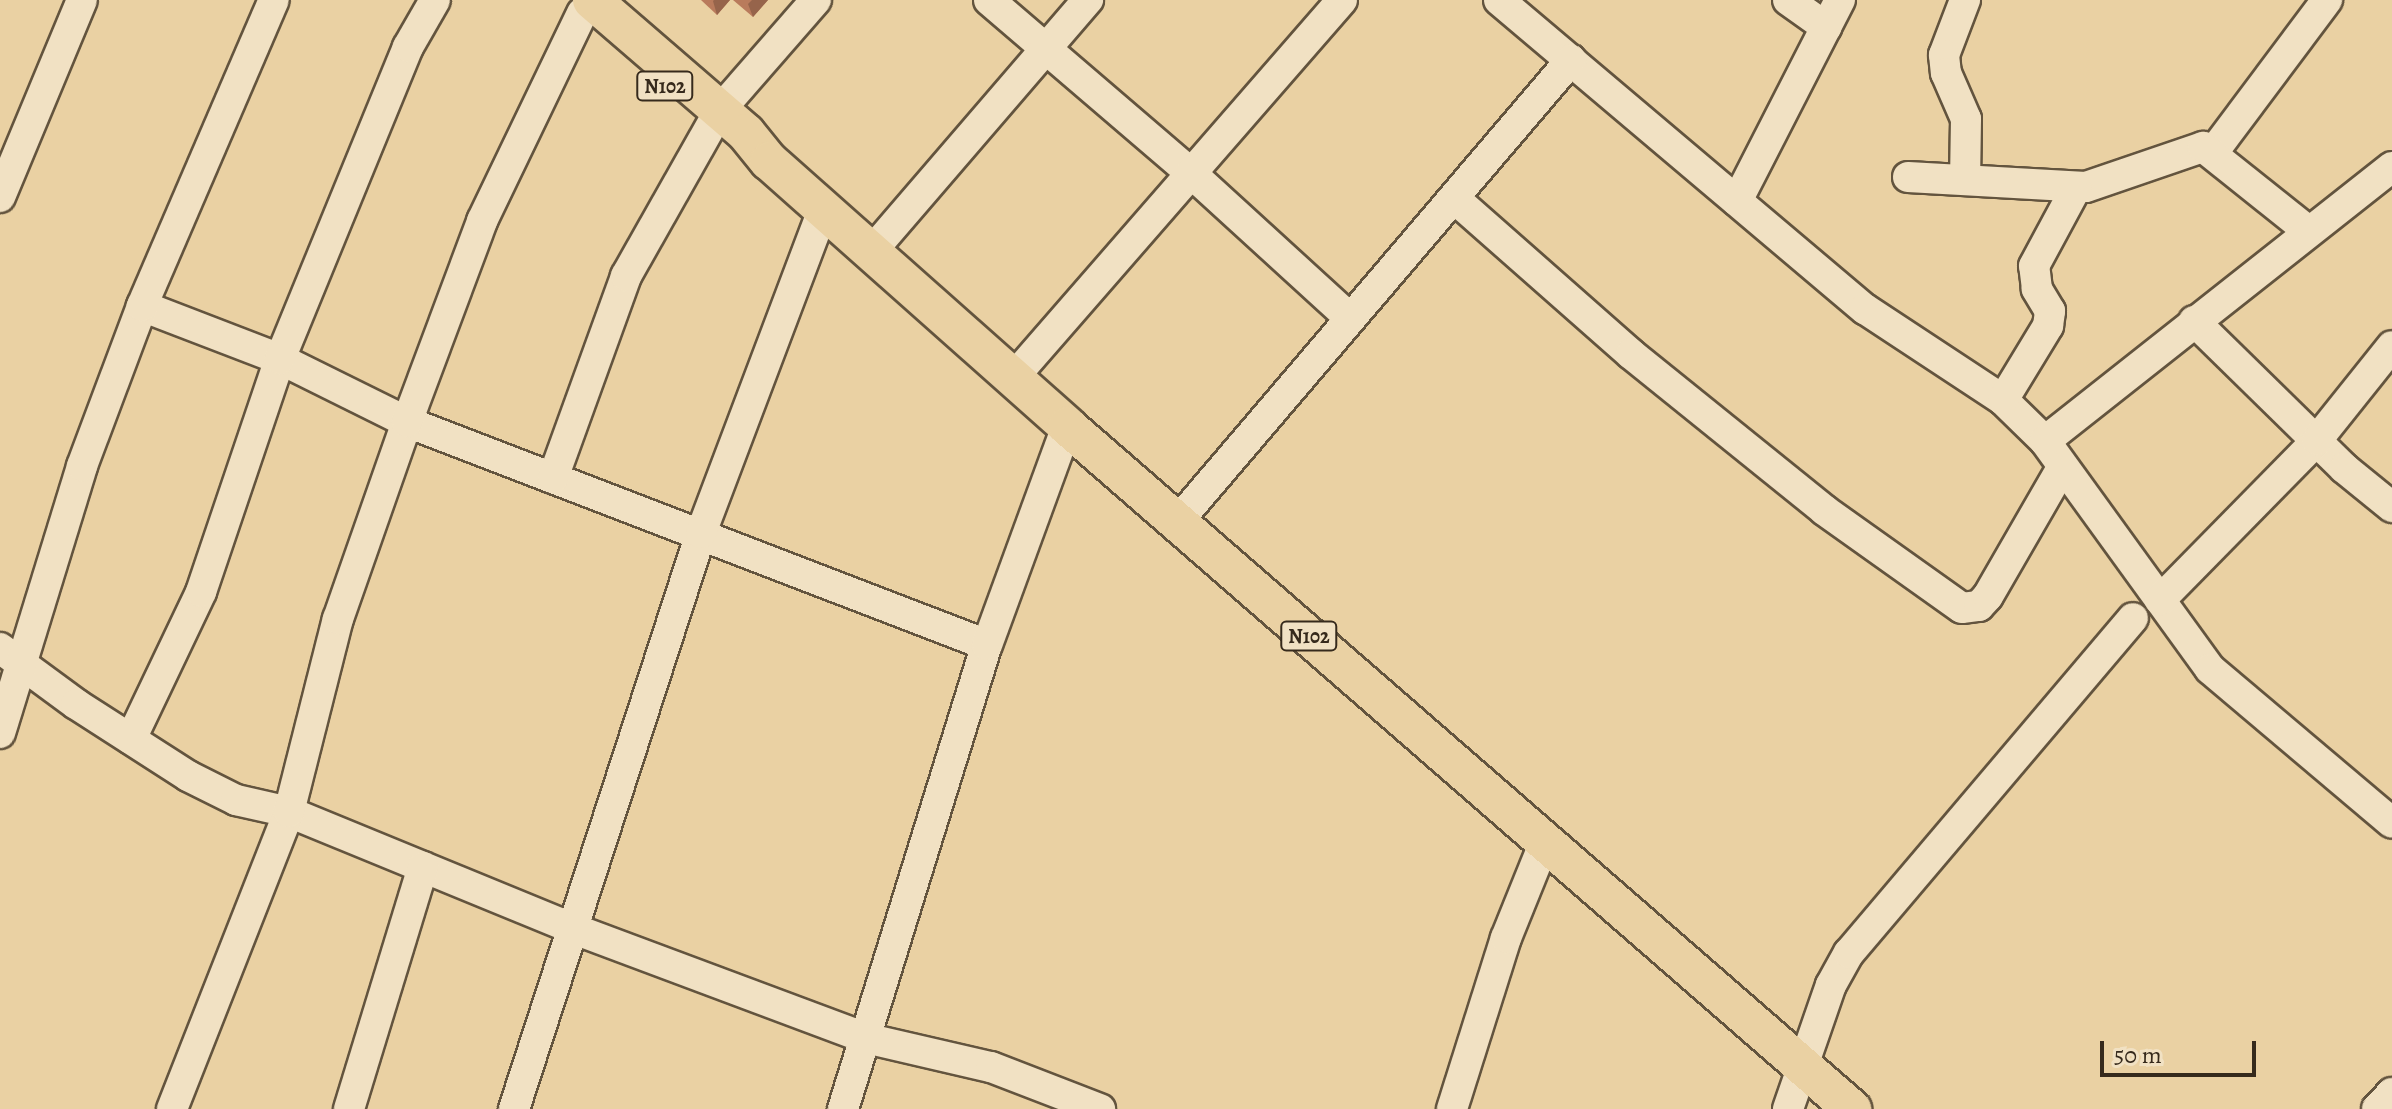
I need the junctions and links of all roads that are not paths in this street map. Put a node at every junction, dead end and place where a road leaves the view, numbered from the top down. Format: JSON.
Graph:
{"nodes":[{"id":1,"x":82,"y":0,"type":"edge"},
{"id":2,"x":274,"y":0,"type":"edge"},
{"id":3,"x":435,"y":0,"type":"edge"},
{"id":4,"x":816,"y":0,"type":"edge"},
{"id":5,"x":989,"y":0,"type":"edge"},
{"id":6,"x":1088,"y":0,"type":"edge"},
{"id":7,"x":1342,"y":0,"type":"edge"},
{"id":8,"x":1499,"y":0,"type":"edge"},
{"id":9,"x":1788,"y":0,"type":"edge"},
{"id":10,"x":1840,"y":0,"type":"edge"},
{"id":11,"x":1965,"y":0,"type":"edge"},
{"id":12,"x":2327,"y":0,"type":"edge"},
{"id":13,"x":581,"y":4,"type":"edge"},
{"id":14,"x":1826,"y":27,"type":"junction"},
{"id":15,"x":1043,"y":49,"type":"junction"},
{"id":16,"x":1571,"y":60,"type":"junction"},
{"id":17,"x":715,"y":118,"type":"junction"},
{"id":18,"x":2214,"y":151,"type":"junction"},
{"id":19,"x":2392,"y":167,"type":"edge"},
{"id":20,"x":1191,"y":173,"type":"junction"},
{"id":21,"x":1908,"y":177,"type":"dead end"},
{"id":22,"x":1965,"y":180,"type":"junction"},
{"id":23,"x":2076,"y":188,"type":"junction"},
{"id":24,"x":0,"y":197,"type":"edge"},
{"id":25,"x":1454,"y":198,"type":"junction"},
{"id":26,"x":1737,"y":201,"type":"junction"},
{"id":27,"x":824,"y":208,"type":"junction"},
{"id":28,"x":2307,"y":230,"type":"junction"},
{"id":29,"x":871,"y":252,"type":"junction"},
{"id":30,"x":142,"y":306,"type":"junction"},
{"id":31,"x":1350,"y":318,"type":"junction"},
{"id":32,"x":2194,"y":321,"type":"junction"},
{"id":33,"x":2392,"y":346,"type":"edge"},
{"id":34,"x":280,"y":359,"type":"junction"},
{"id":35,"x":1013,"y":378,"type":"junction"},
{"id":36,"x":2003,"y":400,"type":"junction"},
{"id":37,"x":407,"y":422,"type":"junction"},
{"id":38,"x":1067,"y":426,"type":"junction"},
{"id":39,"x":2317,"y":440,"type":"junction"},
{"id":40,"x":2045,"y":441,"type":"junction"},
{"id":41,"x":2062,"y":468,"type":"junction"},
{"id":42,"x":553,"y":478,"type":"junction"},
{"id":43,"x":2392,"y":507,"type":"edge"},
{"id":44,"x":1178,"y":521,"type":"junction"},
{"id":45,"x":701,"y":533,"type":"junction"},
{"id":46,"x":2160,"y":600,"type":"junction"},
{"id":47,"x":2133,"y":618,"type":"dead end"},
{"id":48,"x":987,"y":645,"type":"junction"},
{"id":49,"x":0,"y":648,"type":"edge"},
{"id":50,"x":23,"y":667,"type":"junction"},
{"id":51,"x":0,"y":733,"type":"edge"},
{"id":52,"x":131,"y":739,"type":"junction"},
{"id":53,"x":289,"y":812,"type":"junction"},
{"id":54,"x":2392,"y":823,"type":"edge"},
{"id":55,"x":1544,"y":844,"type":"junction"},
{"id":56,"x":423,"y":867,"type":"junction"},
{"id":57,"x":574,"y":929,"type":"junction"},
{"id":58,"x":865,"y":1038,"type":"junction"},
{"id":59,"x":1806,"y":1068,"type":"junction"},
{"id":60,"x":2392,"y":1093,"type":"edge"},
{"id":61,"x":172,"y":1109,"type":"edge"},
{"id":62,"x":349,"y":1109,"type":"edge"},
{"id":63,"x":514,"y":1109,"type":"edge"},
{"id":64,"x":843,"y":1109,"type":"edge"},
{"id":65,"x":1100,"y":1109,"type":"edge"},
{"id":66,"x":1452,"y":1109,"type":"edge"},
{"id":67,"x":1788,"y":1109,"type":"edge"},
{"id":68,"x":1852,"y":1109,"type":"edge"},
{"id":69,"x":2377,"y":1109,"type":"edge"}],
"edges":[{"from":1,"to":24,"type":"street"},
{"from":2,"to":30,"type":"street"},
{"from":3,"to":34,"type":"street"},
{"from":4,"to":17,"type":"street"},
{"from":5,"to":15,"type":"street"},
{"from":6,"to":15,"type":"street"},
{"from":7,"to":20,"type":"street"},
{"from":8,"to":16,"type":"street"},
{"from":9,"to":14,"type":"street"},
{"from":10,"to":14,"type":"street"},
{"from":11,"to":22,"type":"street"},
{"from":12,"to":18,"type":"street"},
{"from":13,"to":17,"type":"main road","number":"N102"},
{"from":13,"to":37,"type":"street"},
{"from":14,"to":26,"type":"street"},
{"from":15,"to":20,"type":"street"},
{"from":15,"to":29,"type":"street"},
{"from":16,"to":25,"type":"street"},
{"from":16,"to":26,"type":"street"},
{"from":17,"to":27,"type":"main road","number":"N102"},
{"from":17,"to":42,"type":"street"},
{"from":18,"to":23,"type":"street"},
{"from":18,"to":28,"type":"street"},
{"from":19,"to":28,"type":"street"},
{"from":20,"to":31,"type":"street"},
{"from":20,"to":35,"type":"street"},
{"from":21,"to":22,"type":"street"},
{"from":22,"to":23,"type":"street"},
{"from":23,"to":36,"type":"street"},
{"from":25,"to":31,"type":"street"},
{"from":25,"to":41,"type":"street"},
{"from":26,"to":36,"type":"street"},
{"from":27,"to":29,"type":"main road","number":"N102"},
{"from":27,"to":45,"type":"street"},
{"from":28,"to":32,"type":"street"},
{"from":29,"to":35,"type":"main road","number":"N102"},
{"from":30,"to":34,"type":"street"},
{"from":30,"to":50,"type":"street"},
{"from":31,"to":44,"type":"street"},
{"from":32,"to":39,"type":"street"},
{"from":32,"to":40,"type":"street"},
{"from":33,"to":39,"type":"street"},
{"from":34,"to":37,"type":"street"},
{"from":34,"to":52,"type":"street"},
{"from":35,"to":38,"type":"main road","number":"N102"},
{"from":36,"to":40,"type":"street"},
{"from":37,"to":42,"type":"street"},
{"from":37,"to":53,"type":"street"},
{"from":38,"to":44,"type":"main road","number":"N102"},
{"from":38,"to":48,"type":"street"},
{"from":39,"to":43,"type":"street"},
{"from":39,"to":46,"type":"street"},
{"from":40,"to":41,"type":"street"},
{"from":41,"to":46,"type":"street"},
{"from":42,"to":45,"type":"street"},
{"from":44,"to":55,"type":"main road","number":"N102"},
{"from":45,"to":48,"type":"street"},
{"from":45,"to":57,"type":"street"},
{"from":46,"to":54,"type":"street"},
{"from":47,"to":59,"type":"street"},
{"from":48,"to":58,"type":"street"},
{"from":49,"to":50,"type":"street"},
{"from":50,"to":51,"type":"street"},
{"from":50,"to":52,"type":"street"},
{"from":52,"to":53,"type":"street"},
{"from":53,"to":56,"type":"street"},
{"from":53,"to":61,"type":"street"},
{"from":55,"to":59,"type":"main road","number":"N102"},
{"from":55,"to":66,"type":"street"},
{"from":56,"to":57,"type":"street"},
{"from":56,"to":62,"type":"street"},
{"from":57,"to":58,"type":"street"},
{"from":57,"to":63,"type":"street"},
{"from":58,"to":64,"type":"street"},
{"from":58,"to":65,"type":"street"},
{"from":59,"to":67,"type":"street"},
{"from":59,"to":68,"type":"main road","number":"N102"},
{"from":60,"to":69,"type":"street"}]}
